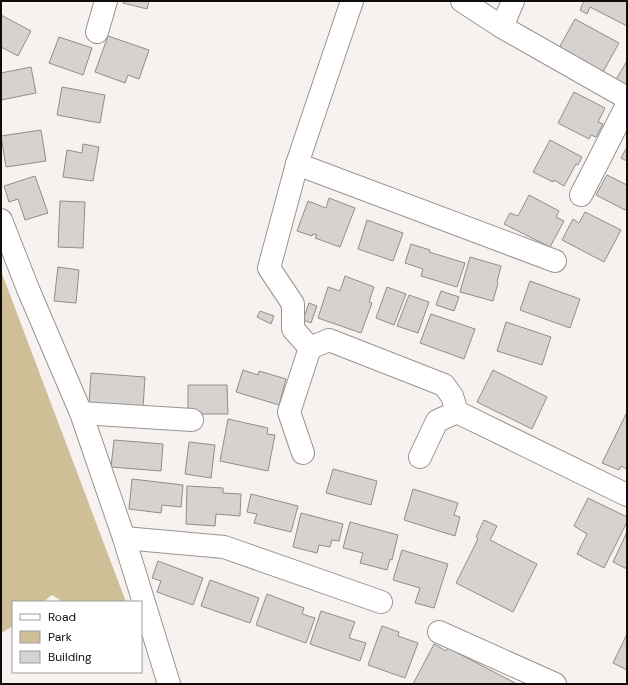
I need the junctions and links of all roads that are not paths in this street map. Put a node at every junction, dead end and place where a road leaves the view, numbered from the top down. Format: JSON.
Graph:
{"nodes":[{"id":1,"x":106,"y":1,"type":"edge"},
{"id":2,"x":352,"y":1,"type":"edge"},
{"id":3,"x":462,"y":1,"type":"edge"},
{"id":4,"x":513,"y":1,"type":"edge"},
{"id":5,"x":502,"y":27,"type":"junction"},
{"id":6,"x":97,"y":32,"type":"dead end"},
{"id":7,"x":627,"y":98,"type":"edge"},
{"id":8,"x":627,"y":105,"type":"edge"},
{"id":9,"x":297,"y":164,"type":"junction"},
{"id":10,"x":581,"y":195,"type":"dead end"},
{"id":11,"x":1,"y":220,"type":"edge"},
{"id":12,"x":555,"y":261,"type":"dead end"},
{"id":13,"x":310,"y":348,"type":"junction"},
{"id":14,"x":457,"y":412,"type":"junction"},
{"id":15,"x":81,"y":413,"type":"junction"},
{"id":16,"x":192,"y":420,"type":"dead end"},
{"id":17,"x":302,"y":452,"type":"dead end"},
{"id":18,"x":420,"y":457,"type":"dead end"},
{"id":19,"x":627,"y":495,"type":"edge"},
{"id":20,"x":124,"y":538,"type":"junction"},
{"id":21,"x":381,"y":602,"type":"dead end"},
{"id":22,"x":439,"y":632,"type":"dead end"},
{"id":23,"x":169,"y":684,"type":"edge"},
{"id":24,"x":555,"y":684,"type":"edge"}],
"edges":[{"from":1,"to":6,"type":"street"},
{"from":2,"to":9,"type":"street"},
{"from":3,"to":5,"type":"street"},
{"from":4,"to":5,"type":"street"},
{"from":5,"to":7,"type":"street"},
{"from":8,"to":10,"type":"street"},
{"from":9,"to":12,"type":"street"},
{"from":9,"to":13,"type":"street"},
{"from":11,"to":15,"type":"street"},
{"from":13,"to":14,"type":"street"},
{"from":13,"to":17,"type":"street"},
{"from":14,"to":18,"type":"street"},
{"from":14,"to":19,"type":"street"},
{"from":15,"to":16,"type":"street"},
{"from":15,"to":20,"type":"street"},
{"from":20,"to":21,"type":"street"},
{"from":20,"to":23,"type":"street"},
{"from":22,"to":24,"type":"street"}]}
